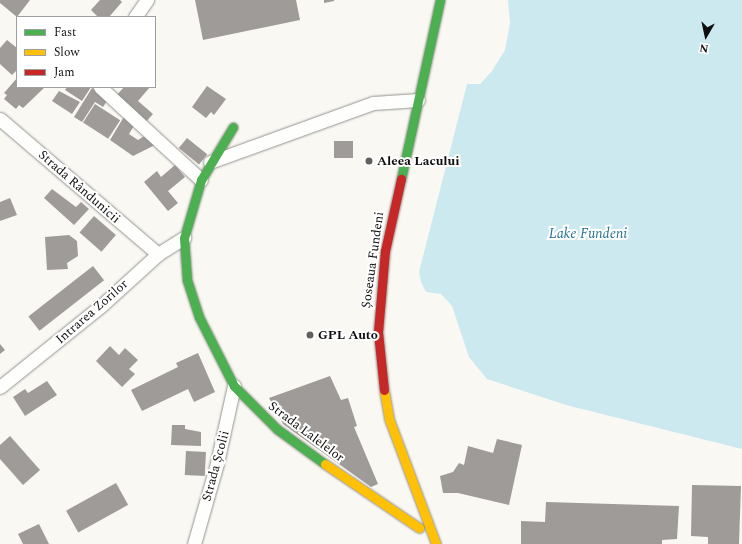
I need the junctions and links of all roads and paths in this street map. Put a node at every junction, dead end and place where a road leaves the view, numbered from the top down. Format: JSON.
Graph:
{"nodes":[{"id":1,"x":147,"y":0,"type":"edge"},
{"id":2,"x":440,"y":0,"type":"edge"},
{"id":3,"x":136,"y":16,"type":"edge"},
{"id":4,"x":101,"y":88,"type":"edge"},
{"id":5,"x":410,"y":97,"type":"junction"},
{"id":6,"x":402,"y":114,"type":"dead end"},
{"id":7,"x":0,"y":119,"type":"edge"},
{"id":8,"x":233,"y":127,"type":"dead end"},
{"id":9,"x":210,"y":162,"type":"junction"},
{"id":10,"x":201,"y":180,"type":"junction"},
{"id":11,"x":184,"y":238,"type":"junction"},
{"id":12,"x":158,"y":254,"type":"junction"},
{"id":13,"x":234,"y":386,"type":"junction"},
{"id":14,"x":0,"y":387,"type":"edge"},
{"id":15,"x":377,"y":410,"type":"dead end"},
{"id":16,"x":384,"y":434,"type":"dead end"},
{"id":17,"x":414,"y":513,"type":"dead end"},
{"id":18,"x":419,"y":528,"type":"junction"},
{"id":19,"x":194,"y":544,"type":"edge"},
{"id":20,"x":426,"y":544,"type":"edge"},
{"id":21,"x":436,"y":544,"type":"edge"}],
"edges":[{"from":1,"to":3,"type":"street"},
{"from":2,"to":5,"type":"main road","name":"Șoseaua Fundeni"},
{"from":4,"to":10,"type":"street"},
{"from":5,"to":6,"type":"main road","name":"Șoseaua Fundeni"},
{"from":5,"to":9,"type":"street"},
{"from":5,"to":21,"type":"main road","name":"Șoseaua Fundeni"},
{"from":7,"to":12,"type":"street","name":"Strada Rândunicii"},
{"from":8,"to":9,"type":"main road","name":"Strada Lalelelor"},
{"from":9,"to":10,"type":"main road","name":"Strada Lalelelor"},
{"from":10,"to":11,"type":"main road","name":"Strada Lalelelor"},
{"from":11,"to":12,"type":"street","name":"Intrarea Zorilor"},
{"from":11,"to":13,"type":"main road","name":"Strada Lalelelor"},
{"from":12,"to":14,"type":"street","name":"Intrarea Zorilor"},
{"from":13,"to":18,"type":"main road","name":"Strada Lalelelor"},
{"from":13,"to":19,"type":"street","name":"Strada Școlii"},
{"from":15,"to":16,"type":"main road"},
{"from":17,"to":18,"type":"main road"},
{"from":18,"to":20,"type":"main road"}]}
